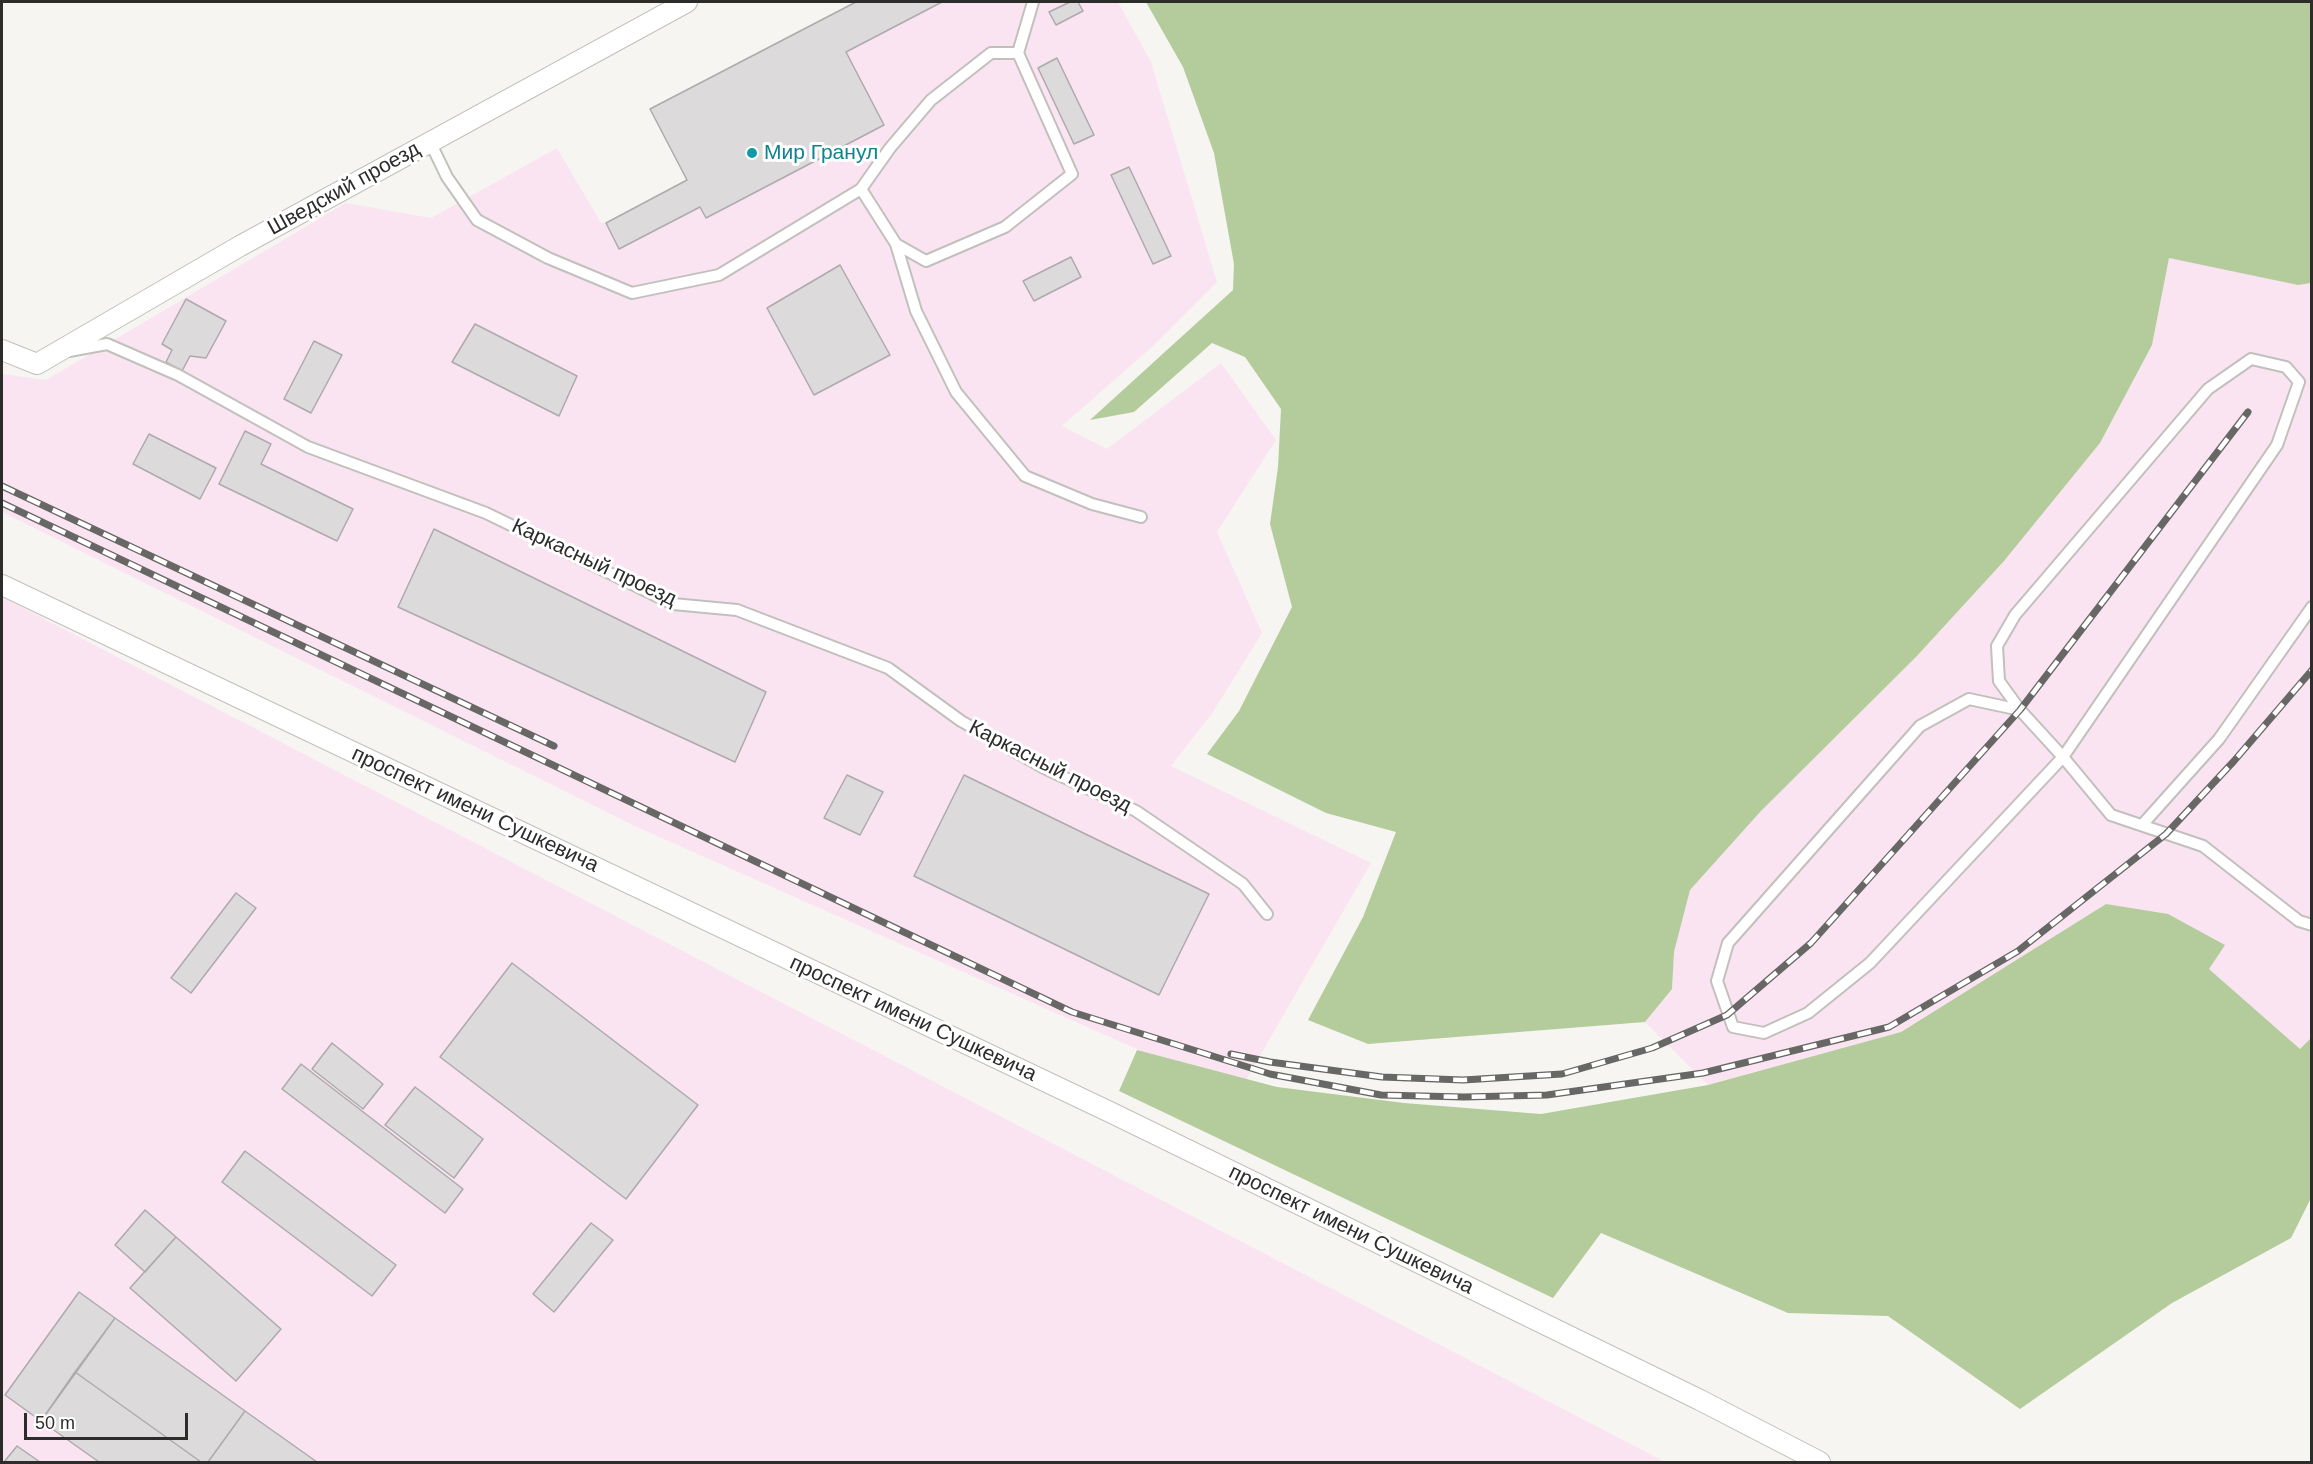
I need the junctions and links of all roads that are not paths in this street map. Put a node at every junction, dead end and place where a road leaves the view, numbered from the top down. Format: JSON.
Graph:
{"nodes":[{"id":1,"x":687,"y":2,"type":"edge"},
{"id":2,"x":1033,"y":2,"type":"edge"},
{"id":3,"x":1018,"y":53,"type":"junction"},
{"id":4,"x":430,"y":142,"type":"junction"},
{"id":5,"x":861,"y":189,"type":"junction"},
{"id":6,"x":896,"y":244,"type":"junction"},
{"id":7,"x":2,"y":350,"type":"edge"},
{"id":8,"x":54,"y":354,"type":"junction"},
{"id":9,"x":1141,"y":518,"type":"dead end"},
{"id":10,"x":2,"y":585,"type":"edge"},
{"id":11,"x":2312,"y":607,"type":"edge"},
{"id":12,"x":2020,"y":710,"type":"junction"},
{"id":13,"x":2063,"y":757,"type":"junction"},
{"id":14,"x":2142,"y":825,"type":"junction"},
{"id":15,"x":1267,"y":914,"type":"dead end"},
{"id":16,"x":2312,"y":925,"type":"edge"},
{"id":17,"x":1820,"y":1462,"type":"edge"}],
"edges":[{"from":1,"to":4,"type":"street","name":"Шведский проезд"},
{"from":2,"to":3,"type":"lane"},
{"from":3,"to":5,"type":"lane"},
{"from":3,"to":6,"type":"lane"},
{"from":4,"to":5,"type":"lane"},
{"from":4,"to":8,"type":"street","name":"Шведский проезд"},
{"from":5,"to":6,"type":"lane"},
{"from":6,"to":9,"type":"lane"},
{"from":7,"to":8,"type":"street","name":"Шведский проезд"},
{"from":8,"to":15,"type":"lane","name":"Каркасный проезд"},
{"from":10,"to":17,"type":"street","name":"проспект имени Сушкевича"},
{"from":11,"to":14,"type":"lane"},
{"from":12,"to":13,"type":"lane"},
{"from":12,"to":13,"type":"lane"},
{"from":12,"to":13,"type":"lane"},
{"from":13,"to":14,"type":"lane"},
{"from":14,"to":16,"type":"lane"}]}
